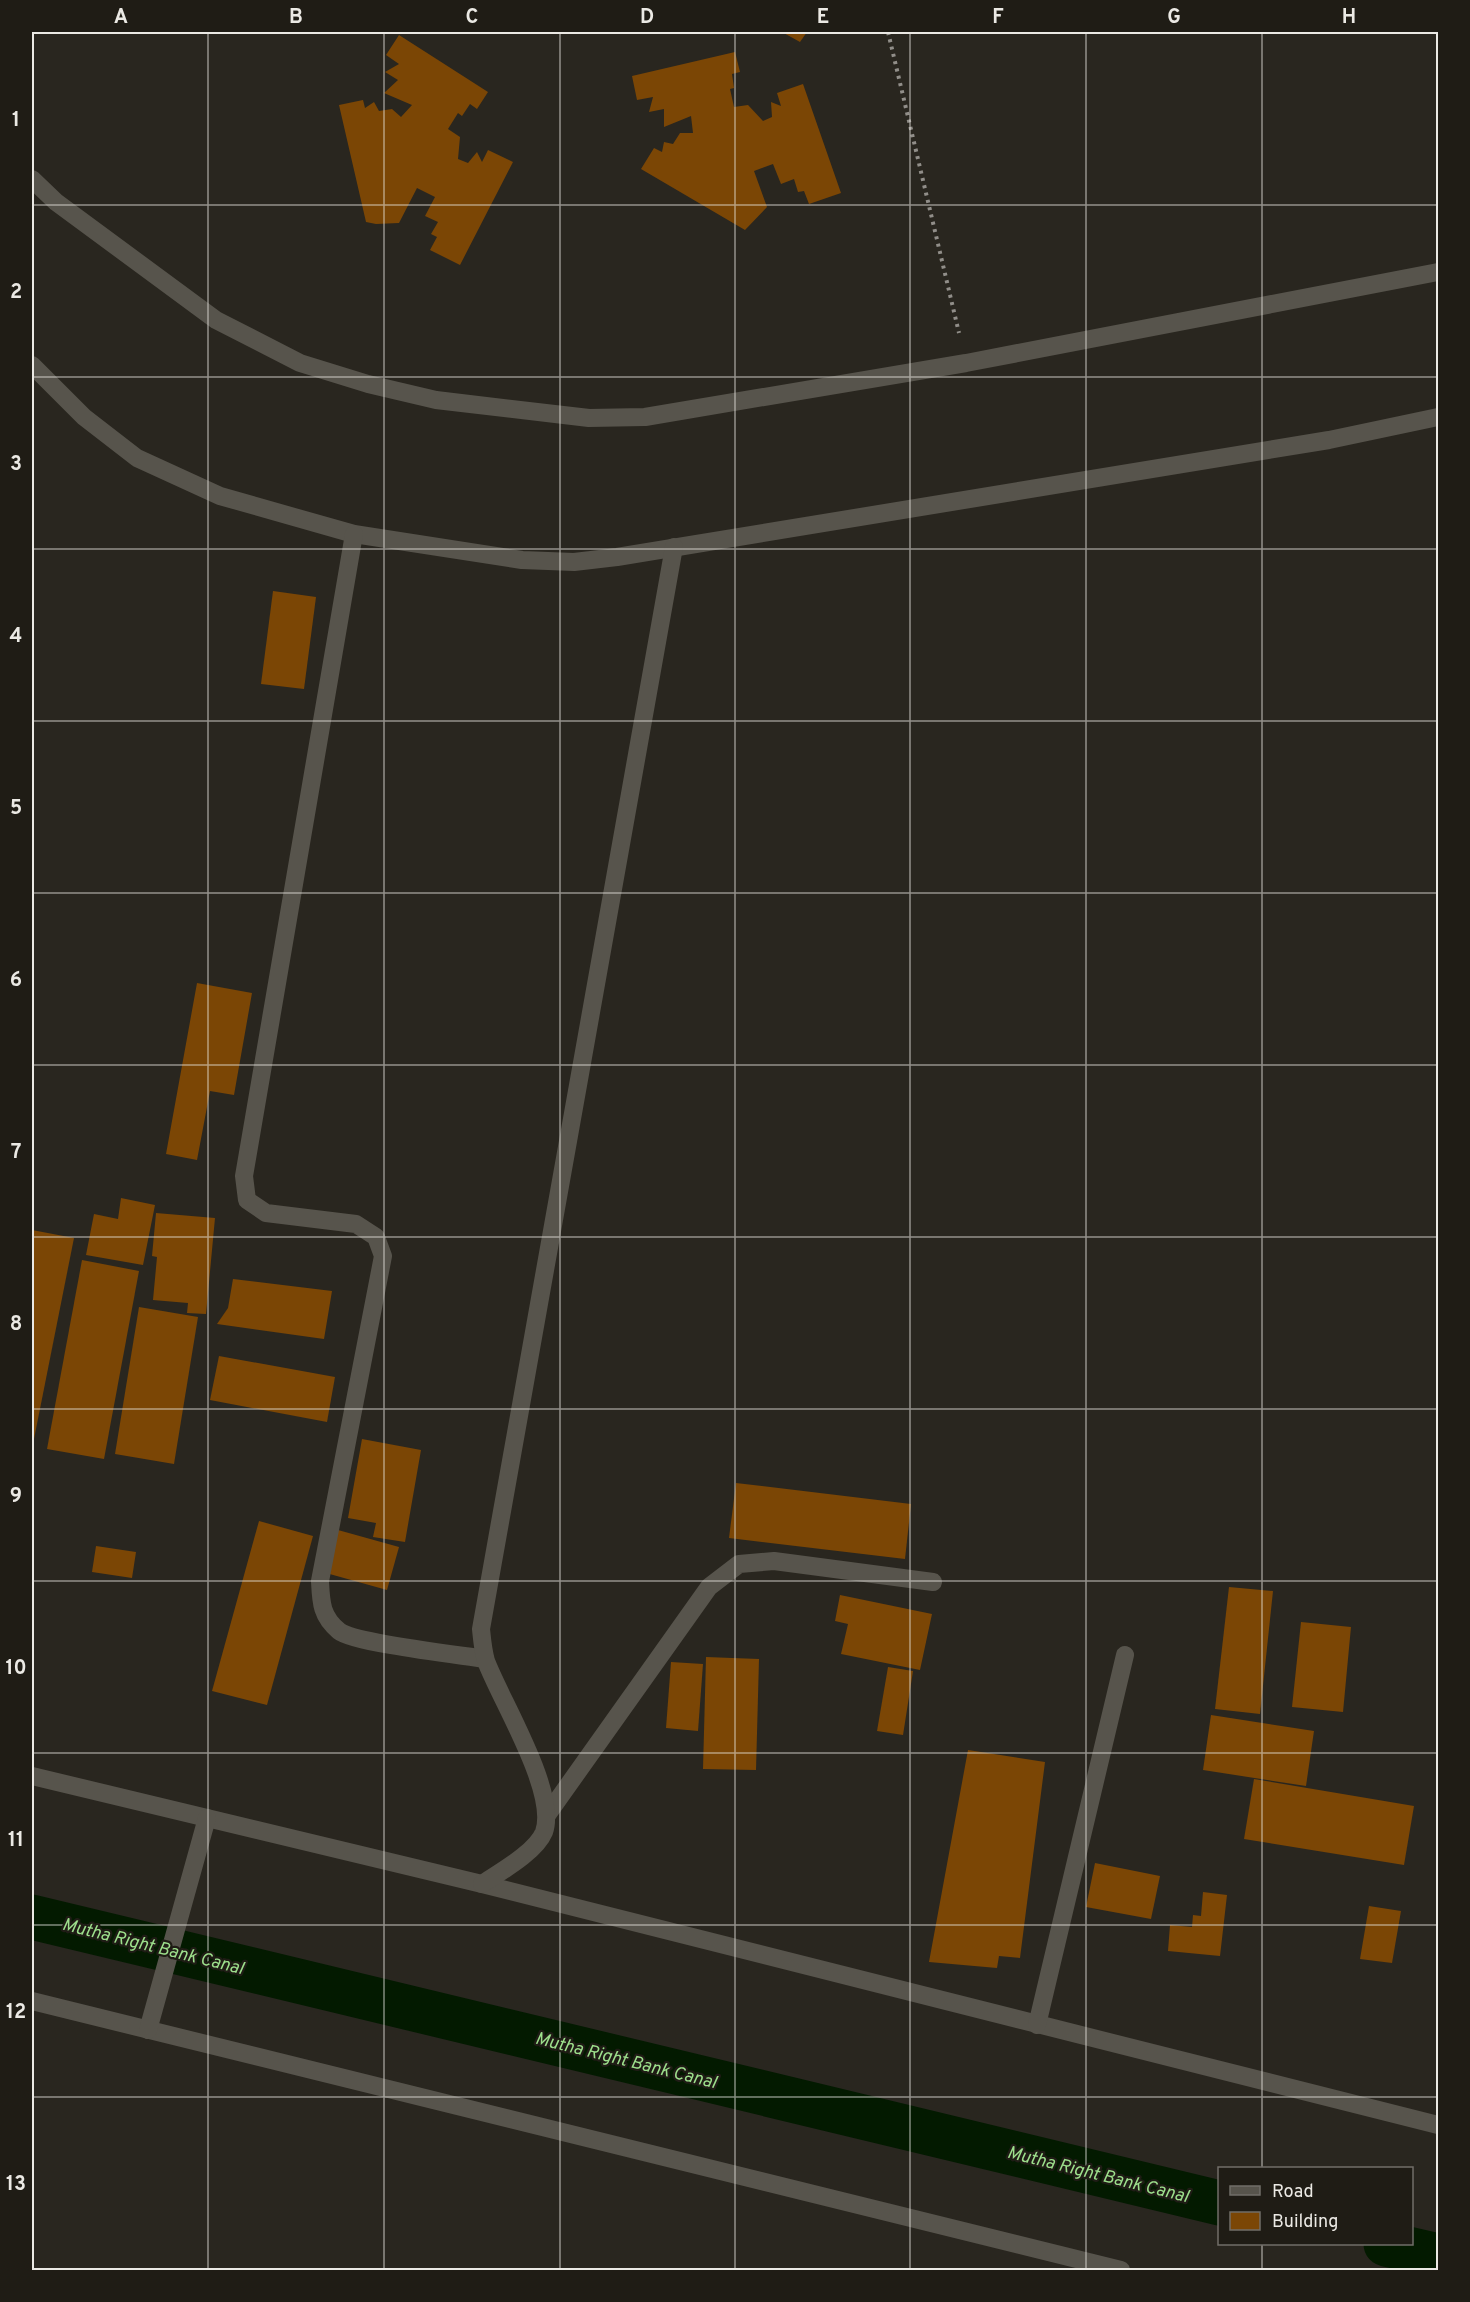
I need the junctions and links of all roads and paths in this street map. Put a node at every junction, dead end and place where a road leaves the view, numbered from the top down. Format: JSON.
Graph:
{"nodes":[{"id":1,"x":888,"y":32,"type":"edge"},
{"id":2,"x":32,"y":179,"type":"edge"},
{"id":3,"x":1438,"y":272,"type":"edge"},
{"id":4,"x":966,"y":363,"type":"junction"},
{"id":5,"x":32,"y":365,"type":"edge"},
{"id":6,"x":1438,"y":417,"type":"edge"},
{"id":7,"x":354,"y":534,"type":"junction"},
{"id":8,"x":674,"y":547,"type":"junction"},
{"id":9,"x":933,"y":1582,"type":"dead end"},
{"id":10,"x":1125,"y":1654,"type":"dead end"},
{"id":11,"x":485,"y":1659,"type":"junction"},
{"id":12,"x":32,"y":1776,"type":"edge"},
{"id":13,"x":547,"y":1815,"type":"junction"},
{"id":14,"x":207,"y":1818,"type":"junction"},
{"id":15,"x":482,"y":1884,"type":"junction"},
{"id":16,"x":32,"y":2001,"type":"edge"},
{"id":17,"x":1037,"y":2025,"type":"junction"},
{"id":18,"x":147,"y":2030,"type":"junction"},
{"id":19,"x":1438,"y":2125,"type":"edge"},
{"id":20,"x":1121,"y":2271,"type":"edge"}],
"edges":[{"from":1,"to":4,"type":"path"},
{"from":2,"to":4,"type":"street"},
{"from":3,"to":4,"type":"street"},
{"from":5,"to":7,"type":"street"},
{"from":6,"to":8,"type":"street"},
{"from":7,"to":8,"type":"street"},
{"from":7,"to":11,"type":"street"},
{"from":8,"to":11,"type":"street"},
{"from":9,"to":13,"type":"street"},
{"from":10,"to":17,"type":"street"},
{"from":11,"to":13,"type":"street"},
{"from":12,"to":14,"type":"street"},
{"from":13,"to":15,"type":"street"},
{"from":14,"to":15,"type":"street"},
{"from":14,"to":18,"type":"street"},
{"from":15,"to":17,"type":"street"},
{"from":16,"to":18,"type":"street"},
{"from":17,"to":19,"type":"street"},
{"from":18,"to":20,"type":"street"}]}
